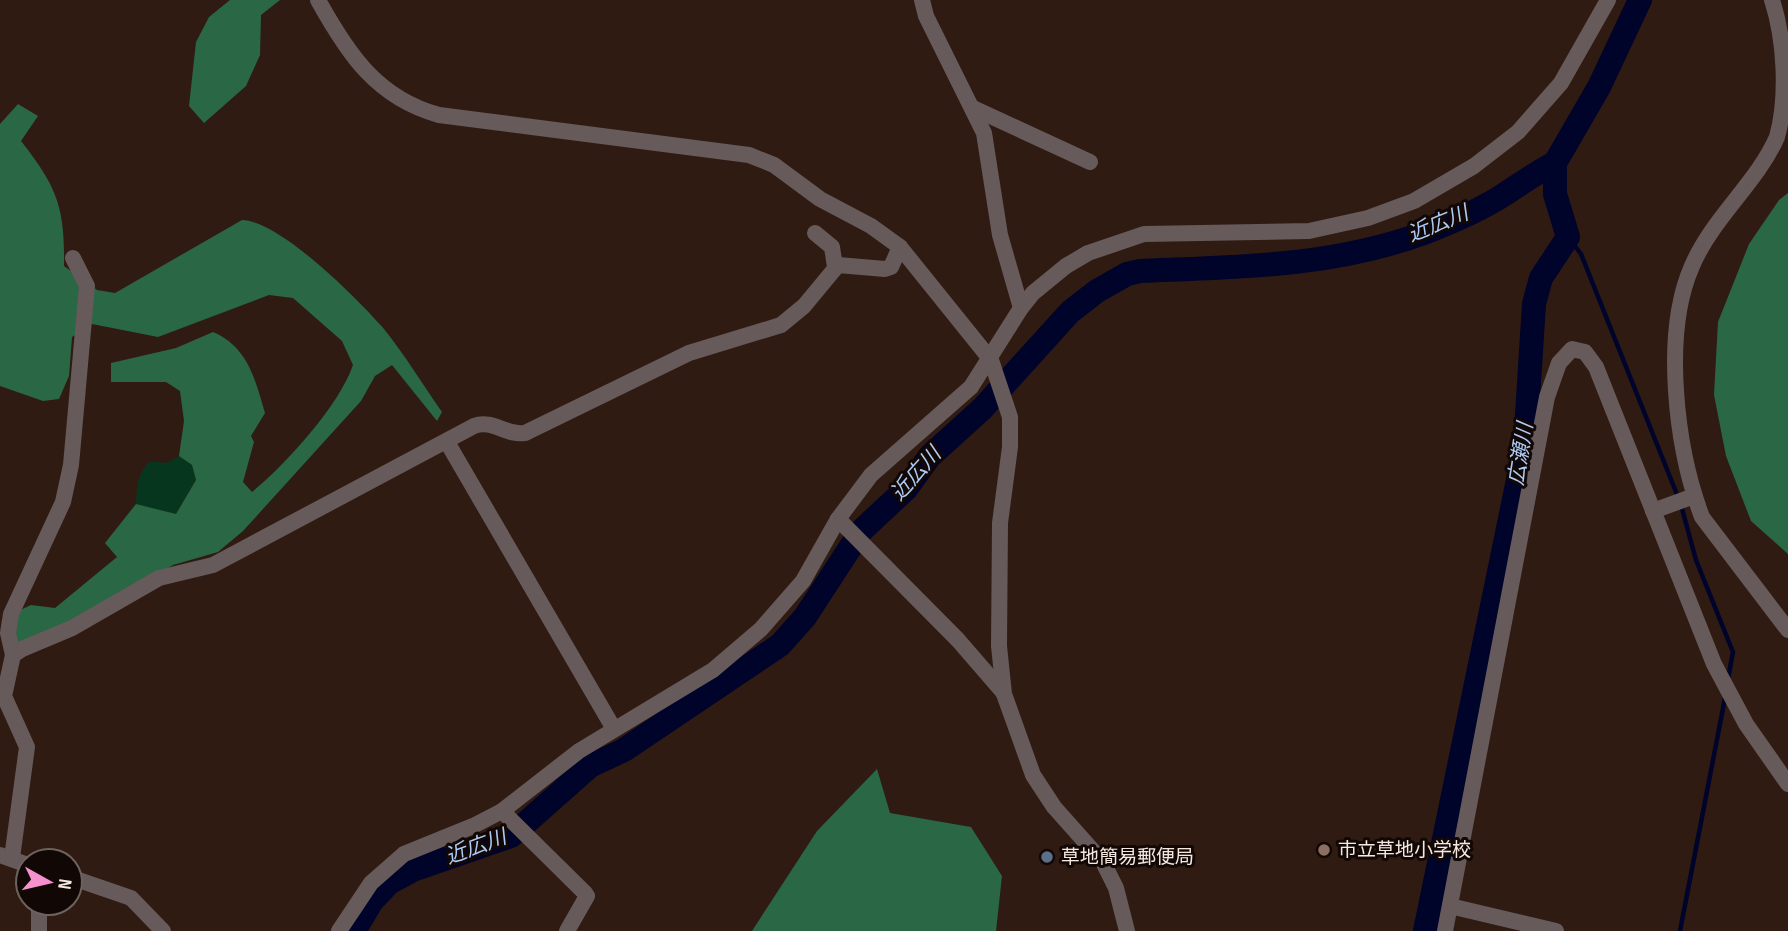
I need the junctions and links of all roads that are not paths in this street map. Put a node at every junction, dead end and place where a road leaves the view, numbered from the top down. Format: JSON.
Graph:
{"nodes":[{"id":1,"x":318,"y":0,"type":"edge"},
{"id":2,"x":922,"y":0,"type":"edge"},
{"id":3,"x":1608,"y":0,"type":"edge"},
{"id":4,"x":1778,"y":6,"type":"edge"},
{"id":5,"x":973,"y":108,"type":"junction"},
{"id":6,"x":1090,"y":162,"type":"dead end"},
{"id":7,"x":815,"y":233,"type":"dead end"},
{"id":8,"x":900,"y":247,"type":"junction"},
{"id":9,"x":73,"y":258,"type":"dead end"},
{"id":10,"x":835,"y":267,"type":"junction"},
{"id":11,"x":1021,"y":308,"type":"junction"},
{"id":12,"x":991,"y":360,"type":"junction"},
{"id":13,"x":447,"y":442,"type":"junction"},
{"id":14,"x":1694,"y":496,"type":"junction"},
{"id":15,"x":1653,"y":511,"type":"junction"},
{"id":16,"x":844,"y":524,"type":"junction"},
{"id":17,"x":1788,"y":630,"type":"edge"},
{"id":18,"x":13,"y":655,"type":"junction"},
{"id":19,"x":1004,"y":694,"type":"junction"},
{"id":20,"x":614,"y":729,"type":"junction"},
{"id":21,"x":1788,"y":784,"type":"edge"},
{"id":22,"x":506,"y":815,"type":"junction"},
{"id":23,"x":6,"y":856,"type":"edge"},
{"id":24,"x":84,"y":882,"type":"edge"},
{"id":25,"x":1450,"y":906,"type":"junction"},
{"id":26,"x":163,"y":931,"type":"edge"},
{"id":27,"x":339,"y":931,"type":"edge"},
{"id":28,"x":567,"y":931,"type":"edge"},
{"id":29,"x":1127,"y":931,"type":"edge"},
{"id":30,"x":1445,"y":931,"type":"edge"},
{"id":31,"x":1556,"y":931,"type":"edge"}],
"edges":[{"from":1,"to":8,"type":"street"},
{"from":2,"to":5,"type":"street"},
{"from":3,"to":11,"type":"street"},
{"from":4,"to":14,"type":"street"},
{"from":5,"to":6,"type":"street"},
{"from":5,"to":11,"type":"street"},
{"from":7,"to":10,"type":"street"},
{"from":8,"to":10,"type":"street"},
{"from":8,"to":12,"type":"street"},
{"from":9,"to":18,"type":"street"},
{"from":10,"to":13,"type":"street"},
{"from":11,"to":12,"type":"street"},
{"from":12,"to":16,"type":"street"},
{"from":12,"to":19,"type":"street"},
{"from":13,"to":18,"type":"street"},
{"from":13,"to":20,"type":"street"},
{"from":14,"to":15,"type":"street"},
{"from":14,"to":17,"type":"street"},
{"from":15,"to":21,"type":"street"},
{"from":15,"to":25,"type":"street"},
{"from":16,"to":19,"type":"street"},
{"from":16,"to":20,"type":"street"},
{"from":18,"to":23,"type":"street"},
{"from":19,"to":29,"type":"street"},
{"from":20,"to":22,"type":"street"},
{"from":22,"to":27,"type":"street"},
{"from":22,"to":28,"type":"street"},
{"from":24,"to":26,"type":"street"},
{"from":25,"to":30,"type":"street"},
{"from":25,"to":31,"type":"street"}]}
